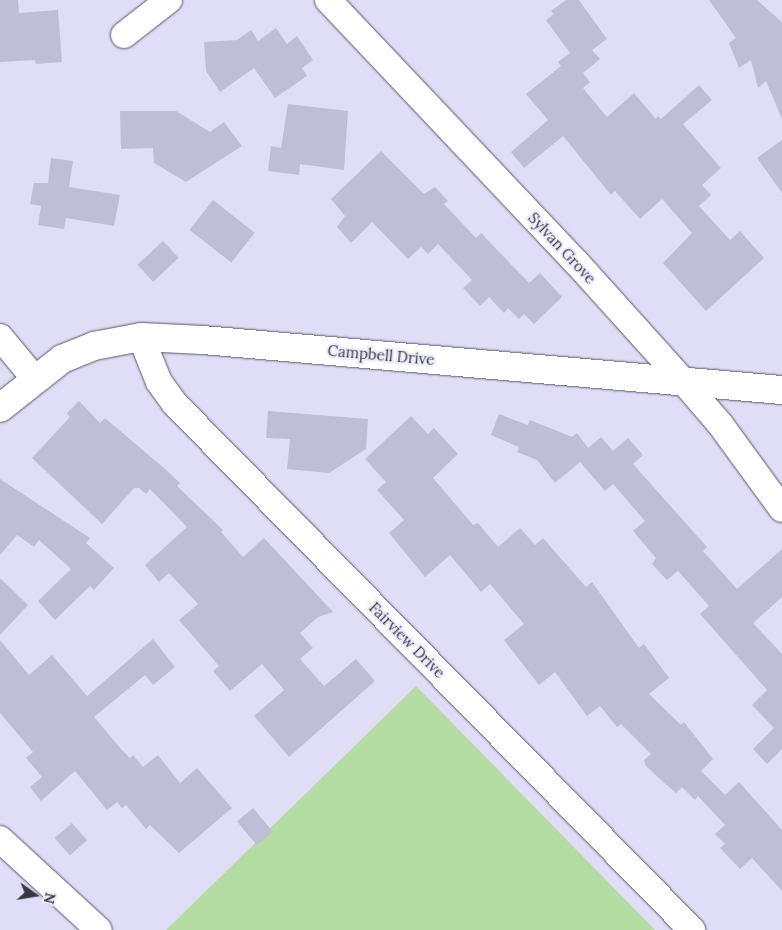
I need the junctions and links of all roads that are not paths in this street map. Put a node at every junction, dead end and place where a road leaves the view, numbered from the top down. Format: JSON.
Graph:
{"nodes":[{"id":1,"x":170,"y":0,"type":"edge"},
{"id":2,"x":328,"y":0,"type":"edge"},
{"id":3,"x":124,"y":35,"type":"dead end"},
{"id":4,"x":0,"y":337,"type":"edge"},
{"id":5,"x":141,"y":337,"type":"junction"},
{"id":6,"x":35,"y":379,"type":"junction"},
{"id":7,"x":683,"y":381,"type":"junction"},
{"id":8,"x":782,"y":390,"type":"edge"},
{"id":9,"x":0,"y":408,"type":"edge"},
{"id":10,"x":782,"y":509,"type":"edge"},
{"id":11,"x":0,"y":839,"type":"edge"},
{"id":12,"x":100,"y":930,"type":"edge"},
{"id":13,"x":692,"y":930,"type":"edge"}],
"edges":[{"from":1,"to":3,"type":"street"},
{"from":2,"to":7,"type":"street","name":"Sylvan Grove"},
{"from":4,"to":6,"type":"street"},
{"from":5,"to":6,"type":"street","name":"Campbell Drive"},
{"from":5,"to":7,"type":"street","name":"Campbell Drive"},
{"from":5,"to":13,"type":"street","name":"Fairview Drive"},
{"from":6,"to":9,"type":"street","name":"Campbell Drive"},
{"from":7,"to":8,"type":"street","name":"Campbell Drive"},
{"from":7,"to":10,"type":"street","name":"Sylvan Grove"},
{"from":11,"to":12,"type":"street"}]}
